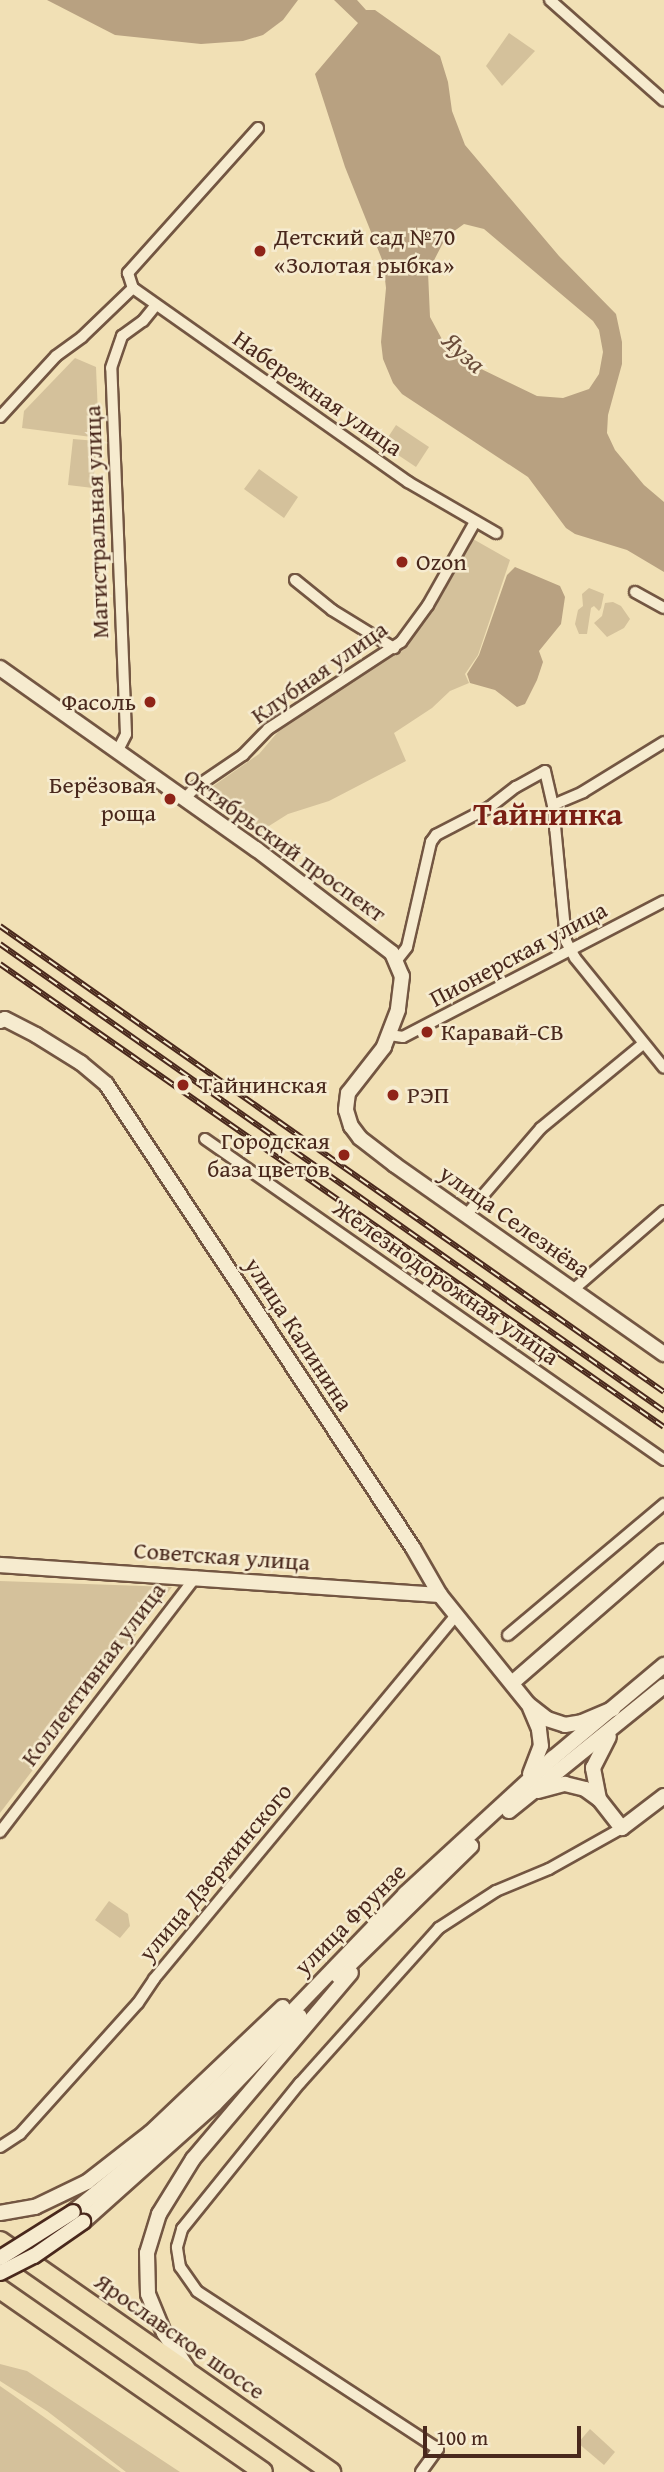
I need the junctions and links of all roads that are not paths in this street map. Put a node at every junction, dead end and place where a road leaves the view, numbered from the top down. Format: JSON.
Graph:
{"nodes":[{"id":1,"x":550,"y":0,"type":"edge"},
{"id":2,"x":664,"y":101,"type":"edge"},
{"id":3,"x":258,"y":128,"type":"dead end"},
{"id":4,"x":133,"y":288,"type":"junction"},
{"id":5,"x":155,"y":306,"type":"junction"},
{"id":6,"x":0,"y":417,"type":"edge"},
{"id":7,"x":475,"y":522,"type":"junction"},
{"id":8,"x":496,"y":533,"type":"dead end"},
{"id":9,"x":295,"y":580,"type":"dead end"},
{"id":10,"x":635,"y":592,"type":"dead end"},
{"id":11,"x":664,"y":608,"type":"edge"},
{"id":12,"x":394,"y":648,"type":"junction"},
{"id":13,"x":0,"y":668,"type":"edge"},
{"id":14,"x":664,"y":742,"type":"edge"},
{"id":15,"x":117,"y":752,"type":"junction"},
{"id":16,"x":184,"y":799,"type":"junction"},
{"id":17,"x":553,"y":805,"type":"junction"},
{"id":18,"x":664,"y":901,"type":"edge"},
{"id":19,"x":570,"y":950,"type":"junction"},
{"id":20,"x":397,"y":960,"type":"junction"},
{"id":21,"x":2,"y":1018,"type":"edge"},
{"id":22,"x":390,"y":1035,"type":"junction"},
{"id":23,"x":643,"y":1044,"type":"junction"},
{"id":24,"x":664,"y":1068,"type":"edge"},
{"id":25,"x":205,"y":1139,"type":"dead end"},
{"id":26,"x":664,"y":1211,"type":"edge"},
{"id":27,"x":467,"y":1214,"type":"junction"},
{"id":28,"x":574,"y":1289,"type":"junction"},
{"id":29,"x":664,"y":1354,"type":"edge"},
{"id":30,"x":664,"y":1460,"type":"edge"},
{"id":31,"x":664,"y":1504,"type":"edge"},
{"id":32,"x":664,"y":1551,"type":"edge"},
{"id":33,"x":0,"y":1565,"type":"edge"},
{"id":34,"x":196,"y":1577,"type":"junction"},
{"id":35,"x":440,"y":1595,"type":"junction"},
{"id":36,"x":455,"y":1616,"type":"junction"},
{"id":37,"x":508,"y":1635,"type":"dead end"},
{"id":38,"x":664,"y":1665,"type":"edge"},
{"id":39,"x":512,"y":1683,"type":"junction"},
{"id":40,"x":664,"y":1686,"type":"edge"},
{"id":41,"x":528,"y":1704,"type":"junction"},
{"id":42,"x":613,"y":1709,"type":"junction"},
{"id":43,"x":621,"y":1723,"type":"junction"},
{"id":44,"x":526,"y":1790,"type":"junction"},
{"id":45,"x":664,"y":1796,"type":"edge"},
{"id":46,"x":599,"y":1799,"type":"junction"},
{"id":47,"x":622,"y":1828,"type":"junction"},
{"id":48,"x":0,"y":1832,"type":"edge"},
{"id":49,"x":408,"y":1899,"type":"junction"},
{"id":50,"x":0,"y":2147,"type":"edge"},
{"id":51,"x":0,"y":2213,"type":"edge"},
{"id":52,"x":78,"y":2217,"type":"junction"},
{"id":53,"x":0,"y":2241,"type":"edge"},
{"id":54,"x":0,"y":2258,"type":"edge"},
{"id":55,"x":0,"y":2273,"type":"edge"},
{"id":56,"x":0,"y":2289,"type":"edge"},
{"id":57,"x":191,"y":2373,"type":"junction"},
{"id":58,"x":263,"y":2472,"type":"edge"},
{"id":59,"x":331,"y":2472,"type":"edge"},
{"id":60,"x":421,"y":2472,"type":"edge"}],
"edges":[{"from":1,"to":2,"type":"street"},
{"from":3,"to":4,"type":"street"},
{"from":4,"to":5,"type":"street","name":"Набережная улица"},
{"from":4,"to":6,"type":"street"},
{"from":5,"to":7,"type":"street","name":"Набережная улица"},
{"from":5,"to":15,"type":"street","name":"Магистральная улица"},
{"from":7,"to":8,"type":"street","name":"Набережная улица"},
{"from":7,"to":12,"type":"street","name":"Клубная улица"},
{"from":9,"to":12,"type":"street"},
{"from":10,"to":11,"type":"street"},
{"from":12,"to":16,"type":"street","name":"Клубная улица"},
{"from":13,"to":15,"type":"main road","name":"Октябрьский проспект"},
{"from":14,"to":17,"type":"street"},
{"from":15,"to":16,"type":"main road","name":"Октябрьский проспект"},
{"from":16,"to":20,"type":"main road","name":"Октябрьский проспект"},
{"from":17,"to":19,"type":"street"},
{"from":17,"to":20,"type":"street"},
{"from":18,"to":19,"type":"street","name":"Пионерская улица"},
{"from":19,"to":22,"type":"street","name":"Пионерская улица"},
{"from":19,"to":23,"type":"street"},
{"from":20,"to":22,"type":"main road"},
{"from":21,"to":35,"type":"main road","name":"улица Калинина"},
{"from":22,"to":27,"type":"main road","name":"улица Селезнёва"},
{"from":23,"to":24,"type":"street"},
{"from":23,"to":27,"type":"street"},
{"from":25,"to":30,"type":"street","name":"Железнодорожная улица"},
{"from":26,"to":28,"type":"street"},
{"from":27,"to":28,"type":"main road","name":"улица Селезнёва"},
{"from":28,"to":29,"type":"main road","name":"улица Селезнёва"},
{"from":31,"to":37,"type":"street"},
{"from":32,"to":39,"type":"main road"},
{"from":33,"to":34,"type":"main road","name":"Советская улица"},
{"from":34,"to":35,"type":"main road","name":"Советская улица"},
{"from":34,"to":48,"type":"street","name":"Коллективная улица"},
{"from":35,"to":36,"type":"main road","name":"улица Калинина"},
{"from":36,"to":39,"type":"main road","name":"улица Калинина"},
{"from":36,"to":50,"type":"street","name":"улица Дзержинского"},
{"from":38,"to":42,"type":"main road","name":"улица Фрунзе"},
{"from":39,"to":41,"type":"main road","name":"улица Калинина"},
{"from":40,"to":43,"type":"main road","name":"улица Фрунзе"},
{"from":41,"to":42,"type":"main road"},
{"from":41,"to":44,"type":"main road"},
{"from":42,"to":44,"type":"main road","name":"улица Фрунзе"},
{"from":43,"to":44,"type":"main road","name":"улица Фрунзе"},
{"from":43,"to":46,"type":"main road"},
{"from":44,"to":46,"type":"main road"},
{"from":44,"to":49,"type":"main road","name":"улица Фрунзе"},
{"from":45,"to":47,"type":"main road"},
{"from":46,"to":47,"type":"main road"},
{"from":47,"to":60,"type":"street"},
{"from":49,"to":51,"type":"main road"},
{"from":49,"to":52,"type":"main road","name":"улица Фрунзе"},
{"from":49,"to":57,"type":"main road"},
{"from":52,"to":54,"type":"main road","bridge":true},
{"from":52,"to":55,"type":"main road","bridge":true},
{"from":53,"to":57,"type":"highway","name":"Ярославское шоссе"},
{"from":56,"to":58,"type":"highway"},
{"from":57,"to":59,"type":"highway","name":"Ярославское шоссе"}]}
